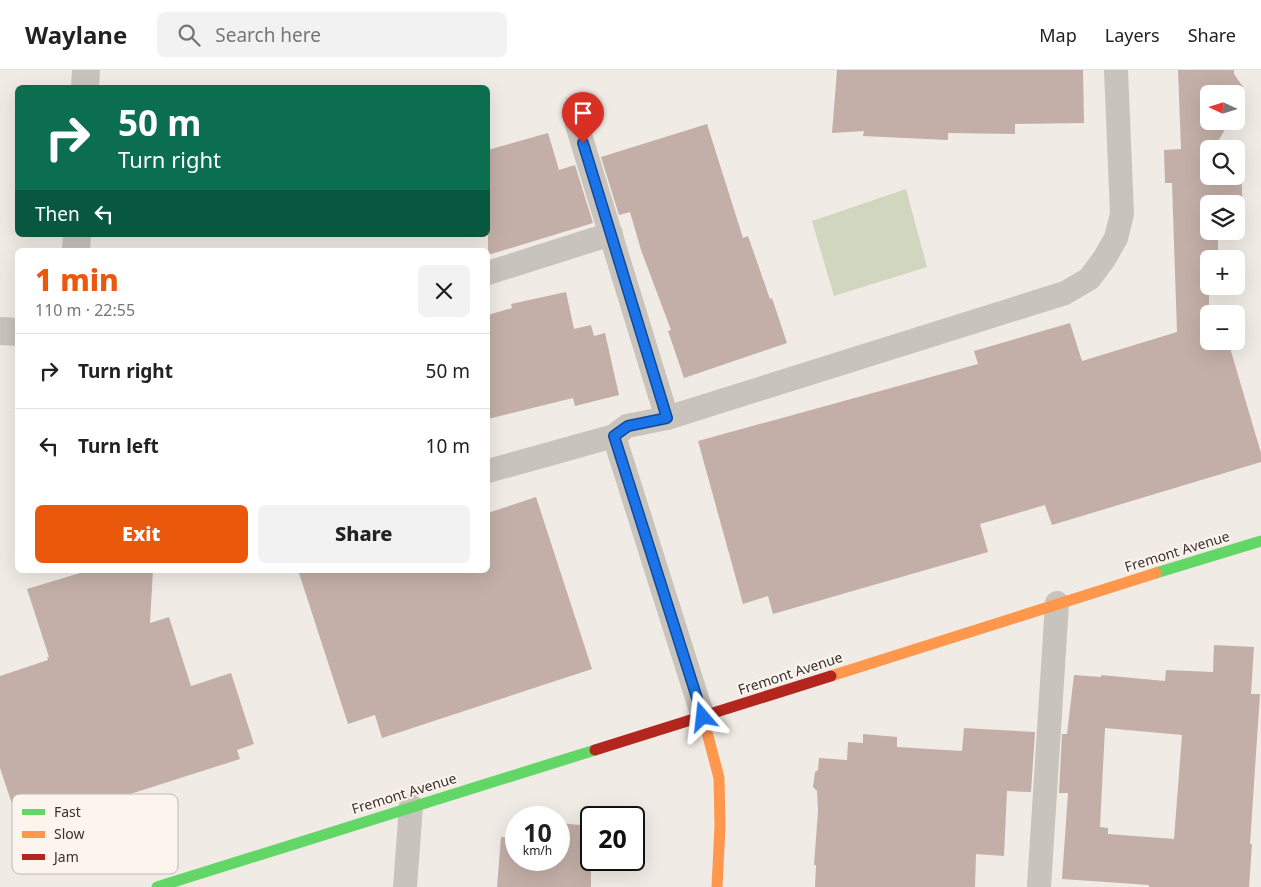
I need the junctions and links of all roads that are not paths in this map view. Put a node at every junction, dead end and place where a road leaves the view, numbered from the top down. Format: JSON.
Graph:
{"nodes":[{"id":1,"x":86,"y":70,"type":"edge"},
{"id":2,"x":1116,"y":70,"type":"edge"},
{"id":3,"x":85,"y":85,"type":"edge"},
{"id":4,"x":577,"y":125,"type":"dead end"},
{"id":5,"x":611,"y":234,"type":"junction"},
{"id":6,"x":490,"y":272,"type":"edge"},
{"id":7,"x":0,"y":331,"type":"edge"},
{"id":8,"x":15,"y":332,"type":"edge"},
{"id":9,"x":667,"y":418,"type":"junction"},
{"id":10,"x":614,"y":436,"type":"junction"},
{"id":11,"x":490,"y":470,"type":"edge"},
{"id":12,"x":1261,"y":541,"type":"edge"},
{"id":13,"x":1058,"y":603,"type":"junction"},
{"id":14,"x":703,"y":717,"type":"junction"},
{"id":15,"x":411,"y":806,"type":"junction"},
{"id":16,"x":157,"y":887,"type":"edge"},
{"id":17,"x":406,"y":887,"type":"edge"},
{"id":18,"x":717,"y":887,"type":"edge"},
{"id":19,"x":1039,"y":887,"type":"edge"}],
"edges":[{"from":1,"to":3,"type":"street"},
{"from":2,"to":9,"type":"lane"},
{"from":4,"to":5,"type":"lane"},
{"from":5,"to":6,"type":"lane"},
{"from":5,"to":9,"type":"lane"},
{"from":7,"to":8,"type":"street"},
{"from":9,"to":10,"type":"lane"},
{"from":10,"to":11,"type":"lane"},
{"from":10,"to":14,"type":"lane"},
{"from":12,"to":13,"type":"main road","name":"Fremont Avenue"},
{"from":13,"to":14,"type":"main road","name":"Fremont Avenue"},
{"from":13,"to":19,"type":"lane"},
{"from":14,"to":15,"type":"main road","name":"Fremont Avenue"},
{"from":14,"to":18,"type":"main road"},
{"from":15,"to":16,"type":"main road","name":"Fremont Avenue"},
{"from":15,"to":17,"type":"lane"}]}
